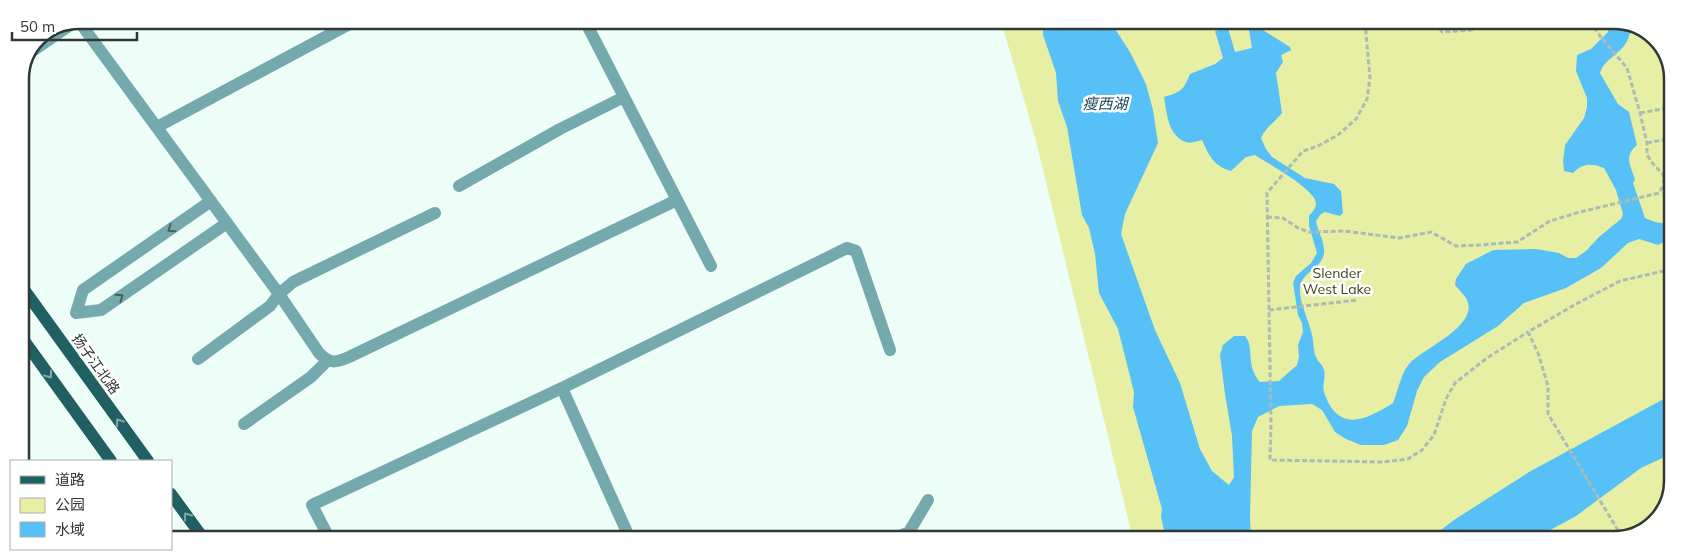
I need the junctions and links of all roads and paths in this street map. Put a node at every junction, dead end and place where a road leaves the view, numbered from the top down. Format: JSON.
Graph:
{"nodes":[{"id":1,"x":85,"y":29,"type":"edge"},
{"id":2,"x":340,"y":29,"type":"edge"},
{"id":3,"x":588,"y":29,"type":"edge"},
{"id":4,"x":1366,"y":29,"type":"edge"},
{"id":5,"x":1440,"y":29,"type":"edge"},
{"id":6,"x":1474,"y":29,"type":"edge"},
{"id":7,"x":1596,"y":29,"type":"edge"},
{"id":8,"x":54,"y":36,"type":"edge"},
{"id":9,"x":42,"y":44,"type":"edge"},
{"id":10,"x":624,"y":97,"type":"junction"},
{"id":11,"x":1664,"y":109,"type":"edge"},
{"id":12,"x":1640,"y":113,"type":"junction"},
{"id":13,"x":157,"y":127,"type":"junction"},
{"id":14,"x":1664,"y":140,"type":"edge"},
{"id":15,"x":1647,"y":143,"type":"junction"},
{"id":16,"x":459,"y":186,"type":"dead end"},
{"id":17,"x":677,"y":200,"type":"junction"},
{"id":18,"x":211,"y":201,"type":"junction"},
{"id":19,"x":435,"y":213,"type":"dead end"},
{"id":20,"x":1267,"y":217,"type":"junction"},
{"id":21,"x":227,"y":223,"type":"junction"},
{"id":22,"x":711,"y":266,"type":"dead end"},
{"id":23,"x":1664,"y":271,"type":"edge"},
{"id":24,"x":279,"y":294,"type":"junction"},
{"id":25,"x":29,"y":296,"type":"edge"},
{"id":26,"x":1358,"y":300,"type":"dead end"},
{"id":27,"x":1269,"y":310,"type":"junction"},
{"id":28,"x":1528,"y":332,"type":"junction"},
{"id":29,"x":29,"y":347,"type":"edge"},
{"id":30,"x":890,"y":350,"type":"dead end"},
{"id":31,"x":198,"y":359,"type":"dead end"},
{"id":32,"x":327,"y":361,"type":"junction"},
{"id":33,"x":562,"y":388,"type":"junction"},
{"id":34,"x":244,"y":424,"type":"dead end"},
{"id":35,"x":110,"y":460,"type":"edge"},
{"id":36,"x":147,"y":460,"type":"edge"},
{"id":37,"x":172,"y":495,"type":"edge"},
{"id":38,"x":928,"y":500,"type":"dead end"},
{"id":39,"x":198,"y":531,"type":"edge"},
{"id":40,"x":325,"y":531,"type":"edge"},
{"id":41,"x":626,"y":531,"type":"edge"},
{"id":42,"x":910,"y":531,"type":"edge"},
{"id":43,"x":1618,"y":531,"type":"edge"}],
"edges":[{"from":1,"to":13,"type":"lane"},
{"from":2,"to":13,"type":"lane"},
{"from":3,"to":10,"type":"lane"},
{"from":4,"to":20,"type":"path"},
{"from":5,"to":6,"type":"path"},
{"from":7,"to":12,"type":"path"},
{"from":8,"to":9,"type":"lane"},
{"from":10,"to":16,"type":"lane"},
{"from":10,"to":17,"type":"lane"},
{"from":11,"to":12,"type":"path"},
{"from":12,"to":15,"type":"path"},
{"from":13,"to":18,"type":"lane"},
{"from":14,"to":15,"type":"path"},
{"from":15,"to":20,"type":"path"},
{"from":17,"to":22,"type":"lane"},
{"from":17,"to":32,"type":"lane"},
{"from":18,"to":21,"type":"lane"},
{"from":18,"to":21,"type":"lane","one_way":true},
{"from":19,"to":24,"type":"lane"},
{"from":20,"to":27,"type":"path"},
{"from":21,"to":24,"type":"lane"},
{"from":23,"to":28,"type":"path"},
{"from":24,"to":31,"type":"lane"},
{"from":24,"to":32,"type":"lane"},
{"from":36,"to":25,"type":"main road","name":"扬子江北路","one_way":true},
{"from":26,"to":27,"type":"path"},
{"from":27,"to":28,"type":"path"},
{"from":28,"to":43,"type":"path"},
{"from":29,"to":35,"type":"main road","one_way":true},
{"from":30,"to":33,"type":"lane"},
{"from":32,"to":34,"type":"lane"},
{"from":33,"to":40,"type":"lane"},
{"from":33,"to":41,"type":"lane"},
{"from":39,"to":37,"type":"main road","one_way":true},
{"from":38,"to":42,"type":"lane"}]}
